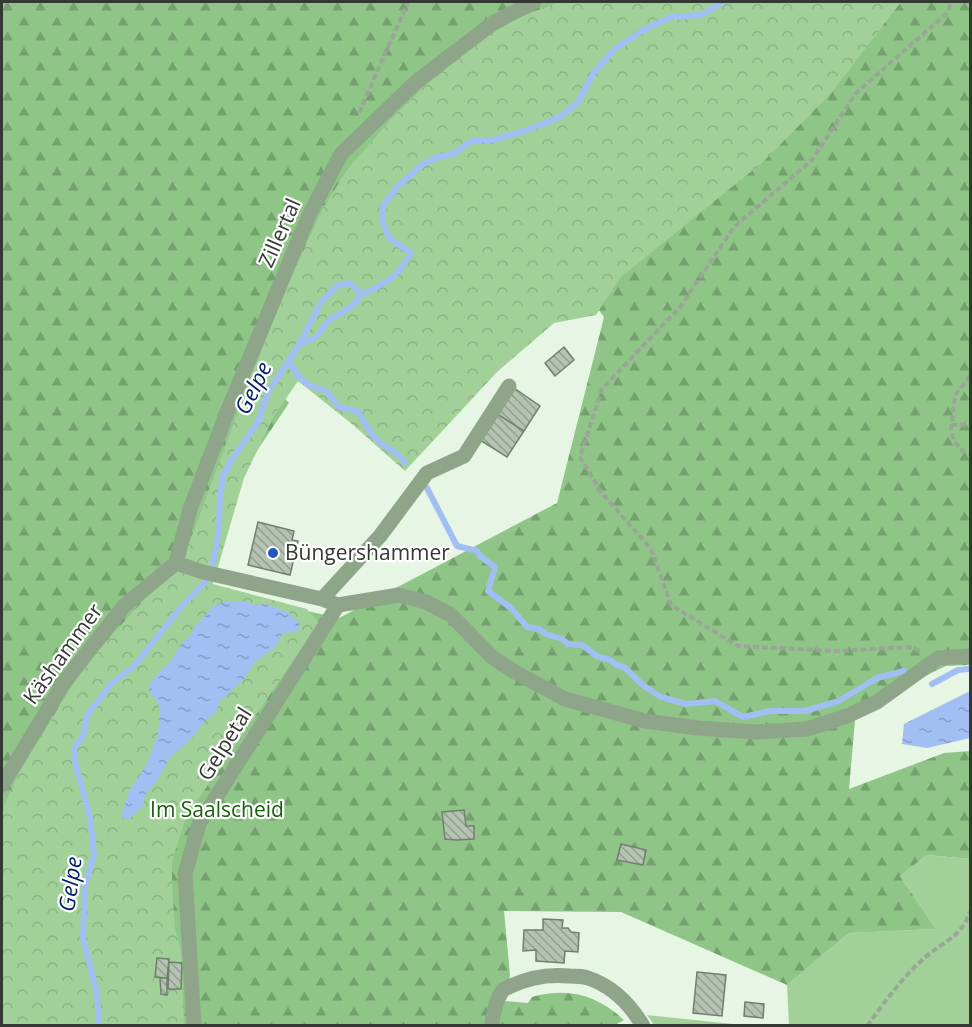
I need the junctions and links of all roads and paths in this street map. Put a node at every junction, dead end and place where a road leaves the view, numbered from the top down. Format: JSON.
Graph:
{"nodes":[{"id":1,"x":408,"y":2,"type":"edge"},
{"id":2,"x":534,"y":2,"type":"edge"},
{"id":3,"x":952,"y":2,"type":"edge"},
{"id":4,"x":355,"y":121,"type":"dead end"},
{"id":5,"x":970,"y":376,"type":"edge"},
{"id":6,"x":508,"y":386,"type":"dead end"},
{"id":7,"x":951,"y":425,"type":"junction"},
{"id":8,"x":970,"y":425,"type":"edge"},
{"id":9,"x":970,"y":454,"type":"edge"},
{"id":10,"x":176,"y":563,"type":"junction"},
{"id":11,"x":321,"y":599,"type":"junction"},
{"id":12,"x":338,"y":605,"type":"junction"},
{"id":13,"x":970,"y":656,"type":"edge"},
{"id":14,"x":938,"y":658,"type":"junction"},
{"id":15,"x":2,"y":785,"type":"edge"},
{"id":16,"x":970,"y":911,"type":"edge"},
{"id":17,"x":194,"y":1026,"type":"edge"},
{"id":18,"x":492,"y":1026,"type":"edge"},
{"id":19,"x":643,"y":1026,"type":"edge"},
{"id":20,"x":867,"y":1026,"type":"edge"}],
"edges":[{"from":1,"to":4,"type":"path"},
{"from":2,"to":10,"type":"street","name":"Zillertal"},
{"from":3,"to":14,"type":"path"},
{"from":5,"to":7,"type":"path"},
{"from":6,"to":11,"type":"street"},
{"from":7,"to":8,"type":"path"},
{"from":7,"to":9,"type":"path"},
{"from":10,"to":11,"type":"street"},
{"from":10,"to":15,"type":"street","name":"Käshammer"},
{"from":11,"to":12,"type":"street"},
{"from":12,"to":14,"type":"street"},
{"from":12,"to":17,"type":"street","name":"Gelpetal"},
{"from":13,"to":14,"type":"street"},
{"from":16,"to":20,"type":"path"},
{"from":18,"to":19,"type":"street"}]}
